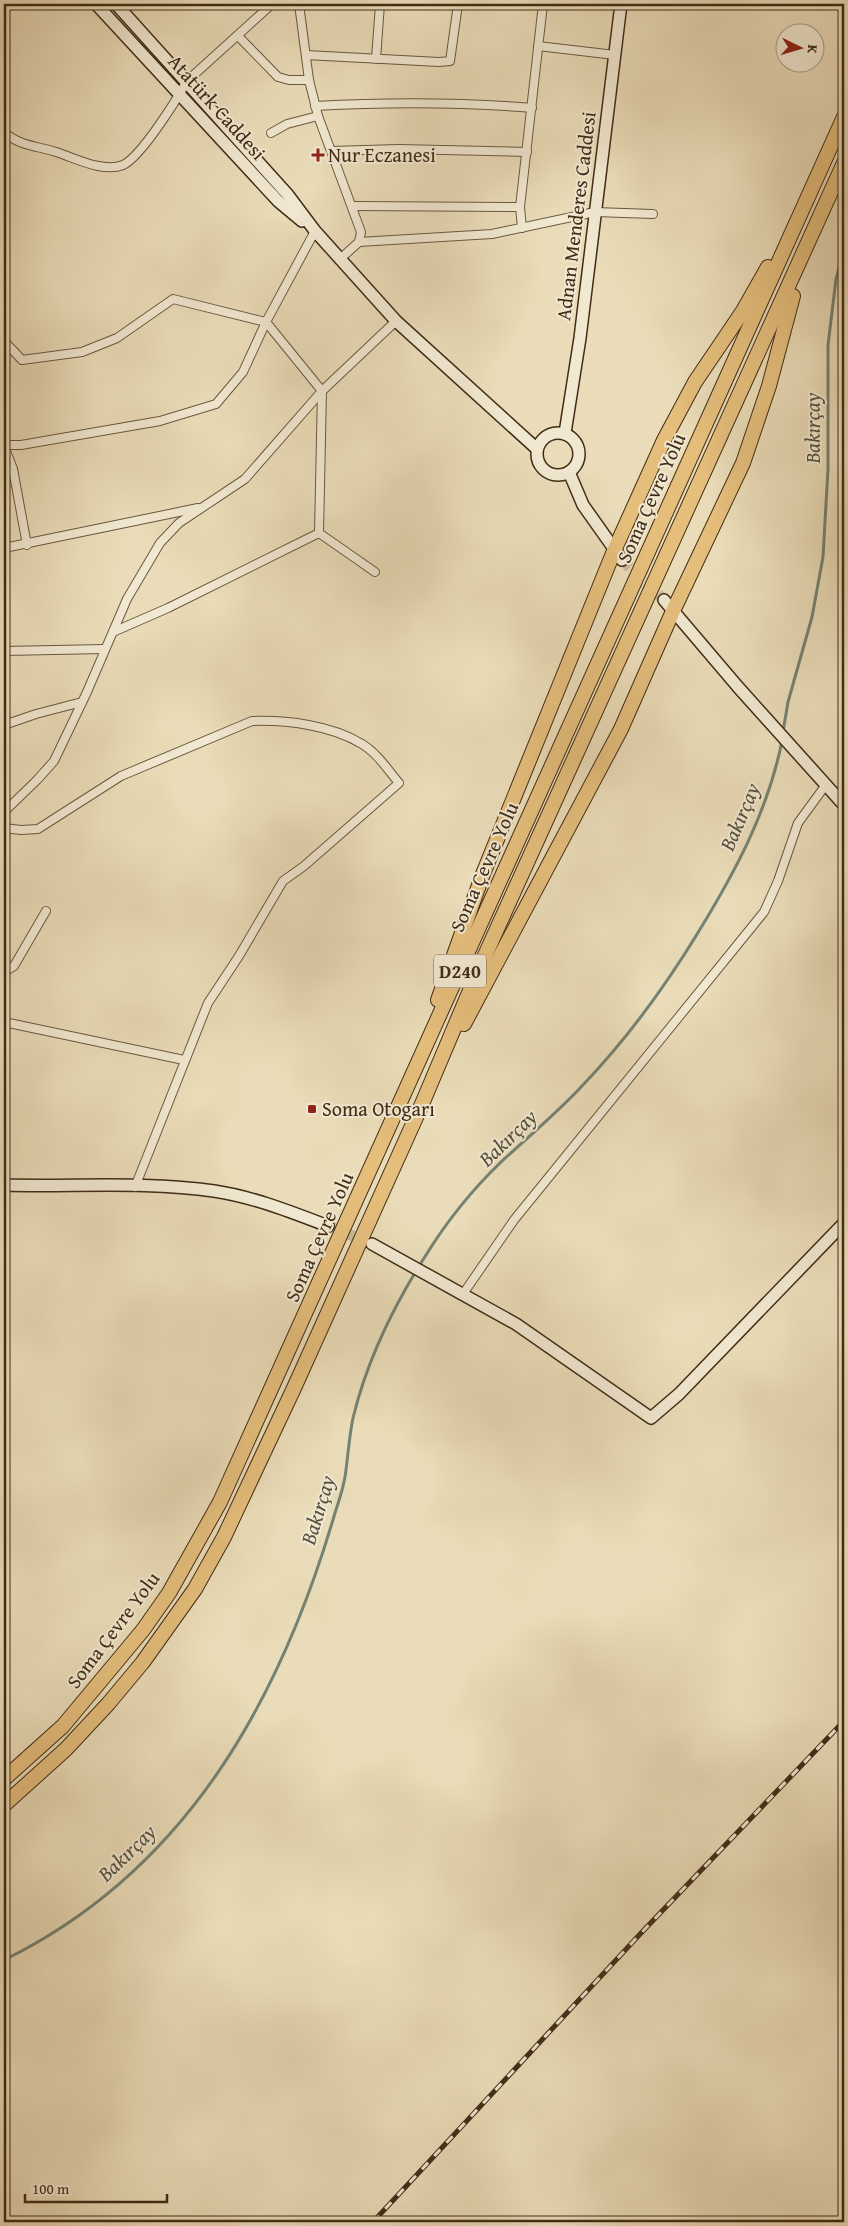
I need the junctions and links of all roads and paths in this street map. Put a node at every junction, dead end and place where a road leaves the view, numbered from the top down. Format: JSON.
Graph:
{"nodes":[{"id":1,"x":96,"y":4,"type":"edge"},
{"id":2,"x":116,"y":4,"type":"edge"},
{"id":3,"x":272,"y":4,"type":"edge"},
{"id":4,"x":299,"y":4,"type":"edge"},
{"id":5,"x":380,"y":4,"type":"edge"},
{"id":6,"x":458,"y":4,"type":"edge"},
{"id":7,"x":543,"y":4,"type":"edge"},
{"id":8,"x":621,"y":4,"type":"edge"},
{"id":9,"x":238,"y":36,"type":"junction"},
{"id":10,"x":538,"y":46,"type":"junction"},
{"id":11,"x":306,"y":54,"type":"junction"},
{"id":12,"x":615,"y":55,"type":"junction"},
{"id":13,"x":376,"y":59,"type":"junction"},
{"id":14,"x":187,"y":80,"type":"junction"},
{"id":15,"x":309,"y":80,"type":"junction"},
{"id":16,"x":180,"y":94,"type":"junction"},
{"id":17,"x":315,"y":106,"type":"junction"},
{"id":18,"x":532,"y":108,"type":"junction"},
{"id":19,"x":318,"y":116,"type":"junction"},
{"id":20,"x":844,"y":117,"type":"edge"},
{"id":21,"x":4,"y":132,"type":"edge"},
{"id":22,"x":271,"y":133,"type":"dead end"},
{"id":23,"x":331,"y":151,"type":"junction"},
{"id":24,"x":527,"y":152,"type":"junction"},
{"id":25,"x":844,"y":163,"type":"edge"},
{"id":26,"x":808,"y":197,"type":"junction"},
{"id":27,"x":352,"y":206,"type":"junction"},
{"id":28,"x":520,"y":207,"type":"junction"},
{"id":29,"x":595,"y":212,"type":"junction"},
{"id":30,"x":653,"y":214,"type":"dead end"},
{"id":31,"x":522,"y":228,"type":"junction"},
{"id":32,"x":315,"y":231,"type":"junction"},
{"id":33,"x":812,"y":236,"type":"junction"},
{"id":34,"x":359,"y":242,"type":"junction"},
{"id":35,"x":340,"y":259,"type":"junction"},
{"id":36,"x":396,"y":321,"type":"junction"},
{"id":37,"x":266,"y":322,"type":"junction"},
{"id":38,"x":4,"y":341,"type":"edge"},
{"id":39,"x":322,"y":390,"type":"junction"},
{"id":40,"x":565,"y":433,"type":"junction"},
{"id":41,"x":4,"y":446,"type":"edge"},
{"id":42,"x":537,"y":448,"type":"junction"},
{"id":43,"x":570,"y":472,"type":"junction"},
{"id":44,"x":203,"y":507,"type":"junction"},
{"id":45,"x":318,"y":533,"type":"junction"},
{"id":46,"x":27,"y":545,"type":"junction"},
{"id":47,"x":4,"y":548,"type":"edge"},
{"id":48,"x":618,"y":555,"type":"junction"},
{"id":49,"x":376,"y":572,"type":"dead end"},
{"id":50,"x":669,"y":605,"type":"junction"},
{"id":51,"x":113,"y":632,"type":"junction"},
{"id":52,"x":106,"y":649,"type":"junction"},
{"id":53,"x":4,"y":651,"type":"edge"},
{"id":54,"x":82,"y":702,"type":"junction"},
{"id":55,"x":4,"y":725,"type":"edge"},
{"id":56,"x":822,"y":782,"type":"junction"},
{"id":57,"x":844,"y":805,"type":"edge"},
{"id":58,"x":4,"y":812,"type":"edge"},
{"id":59,"x":4,"y":828,"type":"edge"},
{"id":60,"x":46,"y":912,"type":"dead end"},
{"id":61,"x":4,"y":972,"type":"edge"},
{"id":62,"x":4,"y":1022,"type":"edge"},
{"id":63,"x":184,"y":1060,"type":"junction"},
{"id":64,"x":403,"y":1098,"type":"junction"},
{"id":65,"x":422,"y":1104,"type":"junction"},
{"id":66,"x":4,"y":1185,"type":"edge"},
{"id":67,"x":135,"y":1187,"type":"junction"},
{"id":68,"x":844,"y":1223,"type":"edge"},
{"id":69,"x":328,"y":1226,"type":"tunnel mouth"},
{"id":70,"x":372,"y":1244,"type":"tunnel mouth"},
{"id":71,"x":463,"y":1294,"type":"junction"},
{"id":72,"x":4,"y":1779,"type":"edge"},
{"id":73,"x":4,"y":1805,"type":"edge"}],
"edges":[{"from":1,"to":16,"type":"main road","name":"Atatürk Caddesi"},
{"from":2,"to":14,"type":"main road"},
{"from":3,"to":9,"type":"street"},
{"from":4,"to":11,"type":"street"},
{"from":5,"to":13,"type":"street"},
{"from":6,"to":13,"type":"street"},
{"from":7,"to":10,"type":"street"},
{"from":8,"to":12,"type":"main road","name":"Adnan Menderes Caddesi"},
{"from":9,"to":14,"type":"street"},
{"from":9,"to":15,"type":"street"},
{"from":10,"to":12,"type":"street"},
{"from":10,"to":18,"type":"street"},
{"from":11,"to":13,"type":"street"},
{"from":11,"to":15,"type":"street"},
{"from":12,"to":29,"type":"main road","name":"Adnan Menderes Caddesi"},
{"from":14,"to":16,"type":"street"},
{"from":14,"to":32,"type":"main road"},
{"from":15,"to":17,"type":"street"},
{"from":16,"to":21,"type":"street"},
{"from":16,"to":32,"type":"main road","name":"Atatürk Caddesi"},
{"from":17,"to":18,"type":"street"},
{"from":17,"to":19,"type":"street"},
{"from":18,"to":24,"type":"street"},
{"from":19,"to":22,"type":"street"},
{"from":19,"to":23,"type":"street"},
{"from":20,"to":26,"type":"highway","name":"Soma Çevre Yolu","number":"D240"},
{"from":23,"to":24,"type":"street"},
{"from":23,"to":27,"type":"street"},
{"from":24,"to":28,"type":"street"},
{"from":25,"to":33,"type":"highway","name":"Soma Çevre Yolu","number":"D240"},
{"from":26,"to":48,"type":"highway"},
{"from":26,"to":64,"type":"highway","name":"Soma Çevre Yolu","number":"D240"},
{"from":27,"to":28,"type":"street"},
{"from":27,"to":34,"type":"street"},
{"from":28,"to":31,"type":"street"},
{"from":29,"to":30,"type":"street"},
{"from":29,"to":31,"type":"street"},
{"from":29,"to":40,"type":"main road","name":"Adnan Menderes Caddesi"},
{"from":31,"to":34,"type":"street"},
{"from":32,"to":35,"type":"main road"},
{"from":32,"to":37,"type":"street"},
{"from":33,"to":50,"type":"highway"},
{"from":33,"to":65,"type":"highway","name":"Soma Çevre Yolu","number":"D240"},
{"from":34,"to":35,"type":"street"},
{"from":35,"to":36,"type":"main road"},
{"from":36,"to":39,"type":"street"},
{"from":36,"to":42,"type":"main road"},
{"from":37,"to":38,"type":"street"},
{"from":37,"to":39,"type":"street"},
{"from":37,"to":41,"type":"street"},
{"from":39,"to":44,"type":"street"},
{"from":39,"to":45,"type":"street"},
{"from":40,"to":42,"type":"main road"},
{"from":40,"to":43,"type":"main road"},
{"from":41,"to":46,"type":"street"},
{"from":42,"to":43,"type":"main road"},
{"from":43,"to":48,"type":"main road"},
{"from":44,"to":46,"type":"street"},
{"from":44,"to":51,"type":"street"},
{"from":45,"to":49,"type":"street"},
{"from":45,"to":51,"type":"street"},
{"from":46,"to":47,"type":"street"},
{"from":48,"to":64,"type":"highway"},
{"from":50,"to":56,"type":"main road"},
{"from":50,"to":65,"type":"highway"},
{"from":51,"to":52,"type":"street"},
{"from":52,"to":53,"type":"street"},
{"from":52,"to":54,"type":"street"},
{"from":54,"to":55,"type":"street"},
{"from":54,"to":58,"type":"street"},
{"from":56,"to":57,"type":"main road"},
{"from":56,"to":71,"type":"street"},
{"from":59,"to":63,"type":"street"},
{"from":60,"to":61,"type":"street"},
{"from":62,"to":63,"type":"street"},
{"from":63,"to":67,"type":"street"},
{"from":64,"to":72,"type":"highway","name":"Soma Çevre Yolu","number":"D240"},
{"from":65,"to":73,"type":"highway","name":"Soma Çevre Yolu","number":"D240"},
{"from":66,"to":67,"type":"main road"},
{"from":67,"to":69,"type":"main road"},
{"from":68,"to":71,"type":"main road"},
{"from":70,"to":71,"type":"main road"}]}
